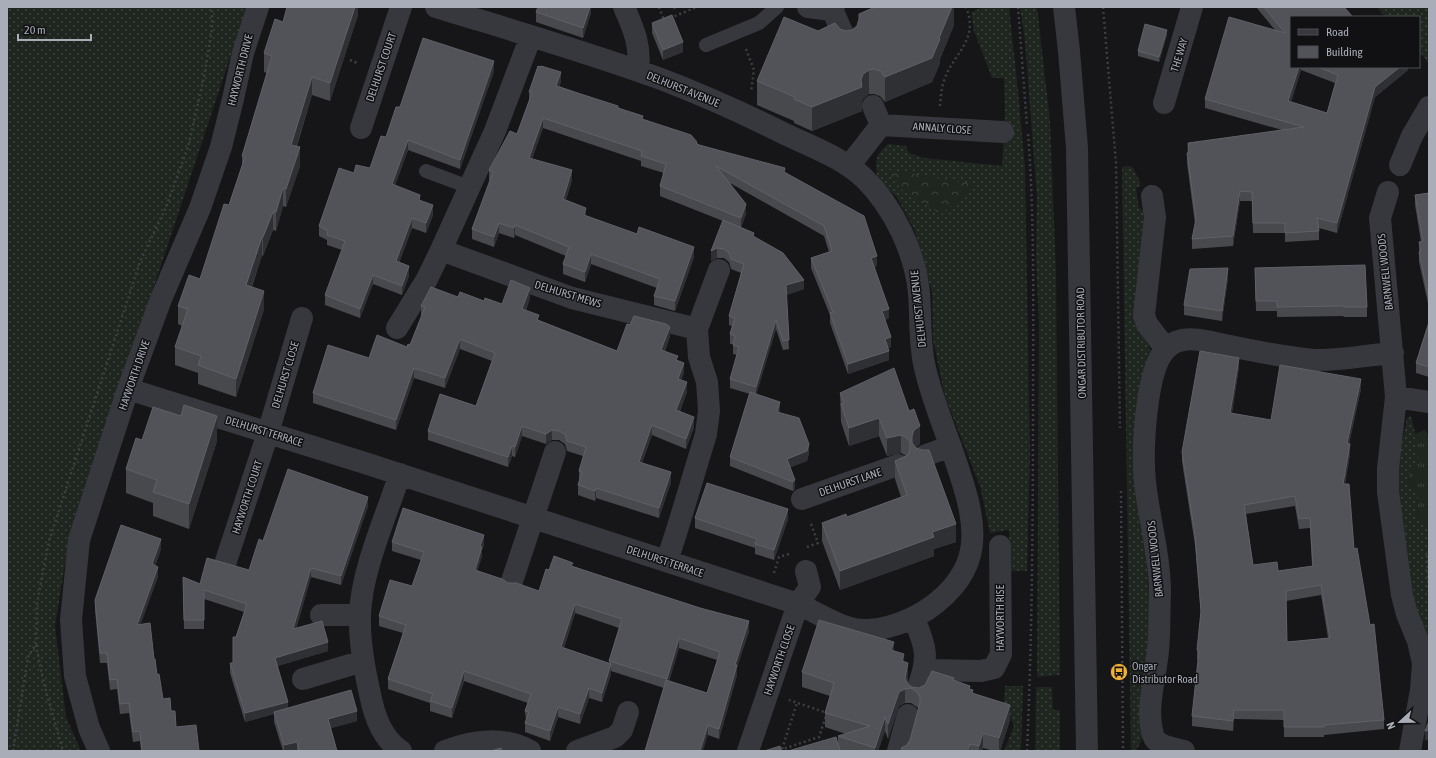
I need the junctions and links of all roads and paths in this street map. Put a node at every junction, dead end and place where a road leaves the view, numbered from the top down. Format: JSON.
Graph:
{"nodes":[{"id":1,"x":258,"y":7,"type":"edge"},
{"id":2,"x":402,"y":7,"type":"edge"},
{"id":3,"x":436,"y":7,"type":"edge"},
{"id":4,"x":624,"y":7,"type":"edge"},
{"id":5,"x":659,"y":7,"type":"edge"},
{"id":6,"x":697,"y":7,"type":"edge"},
{"id":7,"x":776,"y":7,"type":"edge"},
{"id":8,"x":808,"y":7,"type":"edge"},
{"id":9,"x":966,"y":7,"type":"edge"},
{"id":10,"x":1018,"y":7,"type":"edge"},
{"id":11,"x":1064,"y":7,"type":"edge"},
{"id":12,"x":1103,"y":7,"type":"edge"},
{"id":13,"x":1192,"y":7,"type":"edge"},
{"id":14,"x":833,"y":8,"type":"edge"},
{"id":15,"x":665,"y":20,"type":"junction"},
{"id":16,"x":739,"y":32,"type":"junction"},
{"id":17,"x":635,"y":33,"type":"junction"},
{"id":18,"x":531,"y":36,"type":"junction"},
{"id":19,"x":847,"y":43,"type":"edge"},
{"id":20,"x":706,"y":45,"type":"dead end"},
{"id":21,"x":638,"y":71,"type":"junction"},
{"id":22,"x":1164,"y":103,"type":"dead end"},
{"id":23,"x":1429,"y":107,"type":"edge"},
{"id":24,"x":744,"y":114,"type":"junction"},
{"id":25,"x":361,"y":128,"type":"dead end"},
{"id":26,"x":938,"y":128,"type":"junction"},
{"id":27,"x":1004,"y":132,"type":"dead end"},
{"id":28,"x":1400,"y":165,"type":"dead end"},
{"id":29,"x":849,"y":166,"type":"junction"},
{"id":30,"x":426,"y":171,"type":"dead end"},
{"id":31,"x":469,"y":187,"type":"junction"},
{"id":32,"x":1388,"y":192,"type":"dead end"},
{"id":33,"x":1152,"y":196,"type":"dead end"},
{"id":34,"x":441,"y":250,"type":"junction"},
{"id":35,"x":718,"y":270,"type":"dead end"},
{"id":36,"x":302,"y":318,"type":"dead end"},
{"id":37,"x":397,"y":328,"type":"dead end"},
{"id":38,"x":697,"y":329,"type":"junction"},
{"id":39,"x":1166,"y":349,"type":"junction"},
{"id":40,"x":1393,"y":353,"type":"junction"},
{"id":41,"x":128,"y":389,"type":"junction"},
{"id":42,"x":1396,"y":397,"type":"junction"},
{"id":43,"x":1429,"y":402,"type":"edge"},
{"id":44,"x":1120,"y":430,"type":"dead end"},
{"id":45,"x":268,"y":433,"type":"junction"},
{"id":46,"x":951,"y":446,"type":"junction"},
{"id":47,"x":555,"y":452,"type":"dead end"},
{"id":48,"x":924,"y":456,"type":"edge"},
{"id":49,"x":898,"y":466,"type":"edge"},
{"id":50,"x":400,"y":474,"type":"junction"},
{"id":51,"x":1121,"y":486,"type":"dead end"},
{"id":52,"x":802,"y":499,"type":"dead end"},
{"id":53,"x":532,"y":518,"type":"junction"},
{"id":54,"x":1000,"y":546,"type":"dead end"},
{"id":55,"x":1429,"y":551,"type":"edge"},
{"id":56,"x":226,"y":561,"type":"dead end"},
{"id":57,"x":667,"y":561,"type":"junction"},
{"id":58,"x":806,"y":571,"type":"dead end"},
{"id":59,"x":512,"y":581,"type":"edge"},
{"id":60,"x":1429,"y":593,"type":"edge"},
{"id":61,"x":798,"y":604,"type":"junction"},
{"id":62,"x":321,"y":615,"type":"dead end"},
{"id":63,"x":360,"y":615,"type":"junction"},
{"id":64,"x":914,"y":619,"type":"junction"},
{"id":65,"x":36,"y":644,"type":"dead end"},
{"id":66,"x":363,"y":662,"type":"junction"},
{"id":67,"x":1426,"y":663,"type":"edge"},
{"id":68,"x":303,"y":679,"type":"dead end"},
{"id":69,"x":768,"y":693,"type":"junction"},
{"id":70,"x":797,"y":703,"type":"junction"},
{"id":71,"x":628,"y":712,"type":"dead end"},
{"id":72,"x":908,"y":715,"type":"dead end"},
{"id":73,"x":1152,"y":747,"type":"edge"},
{"id":74,"x":773,"y":749,"type":"edge"},
{"id":75,"x":782,"y":749,"type":"junction"},
{"id":76,"x":63,"y":751,"type":"edge"},
{"id":77,"x":99,"y":751,"type":"edge"},
{"id":78,"x":402,"y":751,"type":"edge"},
{"id":79,"x":445,"y":751,"type":"edge"},
{"id":80,"x":530,"y":751,"type":"edge"},
{"id":81,"x":576,"y":751,"type":"edge"},
{"id":82,"x":748,"y":751,"type":"edge"},
{"id":83,"x":898,"y":751,"type":"edge"},
{"id":84,"x":1027,"y":751,"type":"edge"},
{"id":85,"x":1086,"y":751,"type":"edge"},
{"id":86,"x":1123,"y":751,"type":"edge"},
{"id":87,"x":1184,"y":751,"type":"edge"},
{"id":88,"x":1410,"y":751,"type":"edge"}],
"edges":[{"from":1,"to":41,"type":"street","name":"HAYWORTH DRIVE"},
{"from":2,"to":25,"type":"street","name":"DELHURST COURT"},
{"from":3,"to":18,"type":"street","name":"DELHURST AVENUE"},
{"from":4,"to":17,"type":"street"},
{"from":5,"to":15,"type":"path"},
{"from":6,"to":15,"type":"path"},
{"from":7,"to":16,"type":"lane"},
{"from":8,"to":14,"type":"street"},
{"from":9,"to":26,"type":"path"},
{"from":10,"to":84,"type":"path"},
{"from":11,"to":85,"type":"street","name":"ONGAR DISTRIBUTOR ROAD"},
{"from":12,"to":44,"type":"path"},
{"from":13,"to":22,"type":"street","name":"THE WAY"},
{"from":14,"to":19,"type":"street"},
{"from":15,"to":17,"type":"path"},
{"from":16,"to":20,"type":"lane"},
{"from":16,"to":24,"type":"path"},
{"from":17,"to":21,"type":"street"},
{"from":18,"to":21,"type":"street","name":"DELHURST AVENUE"},
{"from":18,"to":31,"type":"street"},
{"from":21,"to":24,"type":"street","name":"DELHURST AVENUE"},
{"from":23,"to":28,"type":"street"},
{"from":24,"to":29,"type":"street","name":"DELHURST AVENUE"},
{"from":26,"to":27,"type":"street","name":"ANNALY CLOSE"},
{"from":26,"to":29,"type":"street","name":"ANNALY CLOSE"},
{"from":29,"to":46,"type":"street","name":"DELHURST AVENUE"},
{"from":30,"to":31,"type":"lane"},
{"from":31,"to":34,"type":"street"},
{"from":32,"to":40,"type":"street","name":"BARNWELL WOODS"},
{"from":33,"to":39,"type":"street"},
{"from":34,"to":37,"type":"street"},
{"from":34,"to":38,"type":"street","name":"DELHURST MEWS"},
{"from":35,"to":38,"type":"street"},
{"from":36,"to":45,"type":"street","name":"DELHURST CLOSE"},
{"from":38,"to":57,"type":"street"},
{"from":39,"to":40,"type":"street"},
{"from":39,"to":73,"type":"street","name":"BARNWELL WOODS"},
{"from":40,"to":42,"type":"street","name":"BARNWELL WOODS"},
{"from":41,"to":45,"type":"street","name":"DELHURST TERRACE"},
{"from":41,"to":77,"type":"street","name":"HAYWORTH DRIVE"},
{"from":42,"to":43,"type":"street"},
{"from":42,"to":67,"type":"street","name":"BARNWELL WOODS"},
{"from":45,"to":50,"type":"street","name":"DELHURST TERRACE"},
{"from":45,"to":56,"type":"street","name":"HAYWORTH COURT"},
{"from":46,"to":48,"type":"street"},
{"from":46,"to":64,"type":"street","name":"DELHURST AVENUE"},
{"from":47,"to":53,"type":"street"},
{"from":49,"to":52,"type":"street","name":"DELHURST LANE"},
{"from":50,"to":53,"type":"street","name":"DELHURST TERRACE"},
{"from":50,"to":63,"type":"street"},
{"from":51,"to":86,"type":"path"},
{"from":53,"to":57,"type":"street","name":"DELHURST TERRACE"},
{"from":53,"to":59,"type":"street"},
{"from":54,"to":64,"type":"street","name":"HAYWORTH RISE"},
{"from":55,"to":60,"type":"path"},
{"from":57,"to":61,"type":"street","name":"DELHURST TERRACE"},
{"from":58,"to":61,"type":"street","name":"HAYWORTH CLOSE"},
{"from":61,"to":64,"type":"street","name":"DELHURST AVENUE"},
{"from":61,"to":69,"type":"street","name":"HAYWORTH CLOSE"},
{"from":62,"to":63,"type":"street"},
{"from":63,"to":66,"type":"street"},
{"from":65,"to":76,"type":"path"},
{"from":66,"to":68,"type":"street"},
{"from":66,"to":78,"type":"street"},
{"from":67,"to":88,"type":"street","name":"BARNWELL WOODS"},
{"from":69,"to":70,"type":"path"},
{"from":69,"to":82,"type":"street","name":"HAYWORTH CLOSE"},
{"from":70,"to":75,"type":"path"},
{"from":70,"to":75,"type":"path"},
{"from":71,"to":81,"type":"street"},
{"from":72,"to":83,"type":"street"},
{"from":73,"to":87,"type":"street","name":"BARNWELL WOODS"},
{"from":74,"to":75,"type":"path"},
{"from":79,"to":80,"type":"street"}]}
